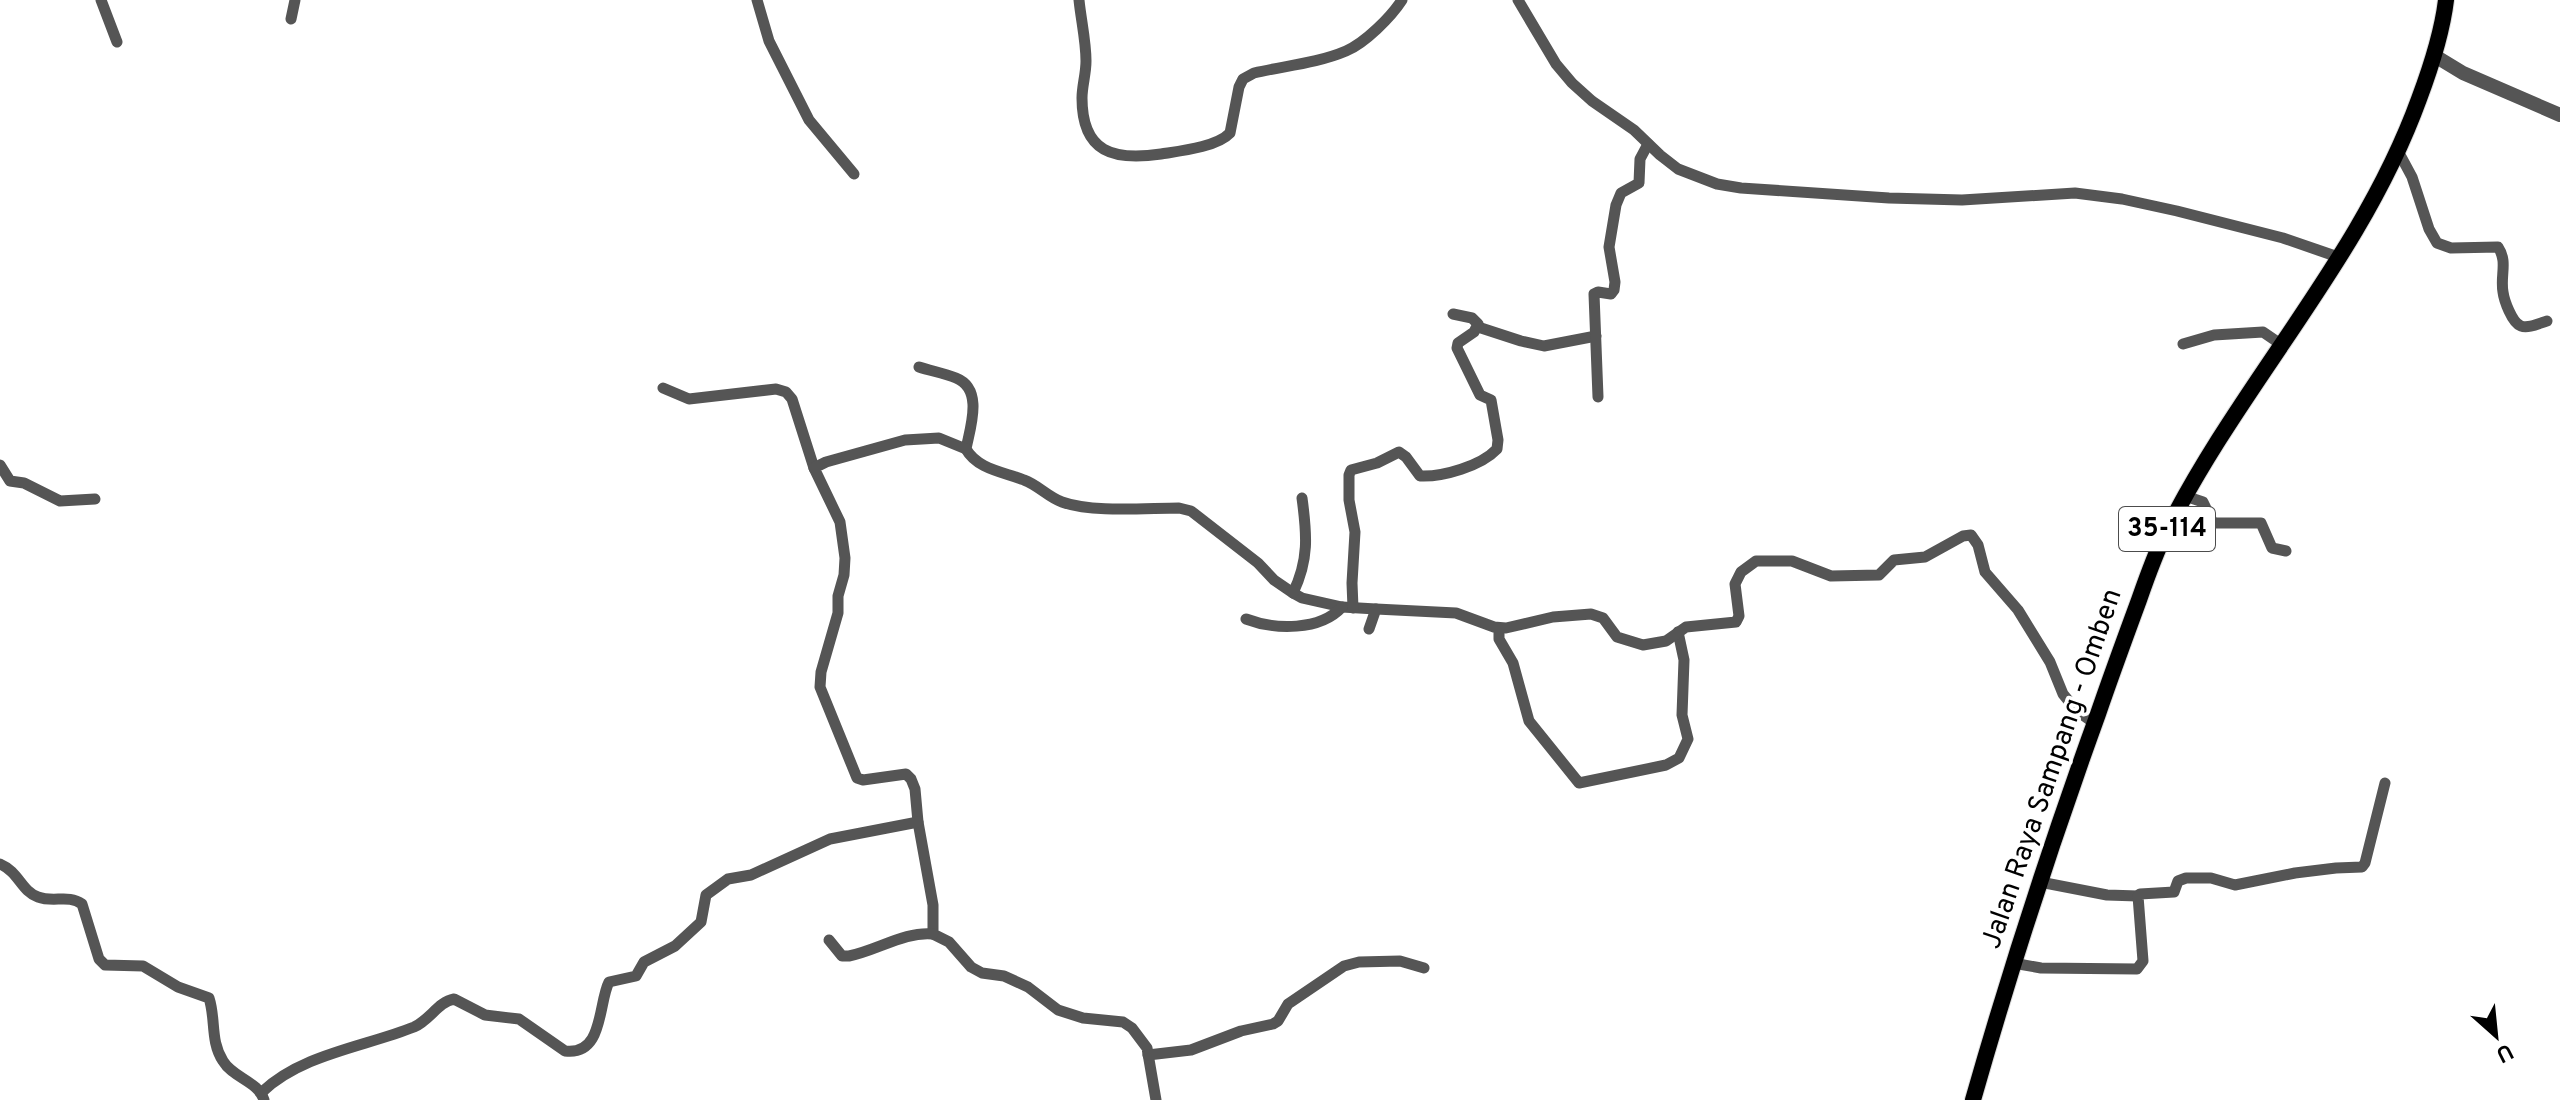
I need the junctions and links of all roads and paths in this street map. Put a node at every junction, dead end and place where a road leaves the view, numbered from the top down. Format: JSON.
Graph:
{"nodes":[{"id":1,"x":101,"y":0,"type":"edge"},
{"id":2,"x":295,"y":0,"type":"edge"},
{"id":3,"x":757,"y":0,"type":"edge"},
{"id":4,"x":1079,"y":0,"type":"edge"},
{"id":5,"x":1402,"y":0,"type":"edge"},
{"id":6,"x":1518,"y":0,"type":"edge"},
{"id":7,"x":2446,"y":0,"type":"edge"},
{"id":8,"x":291,"y":19,"type":"dead end"},
{"id":9,"x":117,"y":42,"type":"dead end"},
{"id":10,"x":2435,"y":56,"type":"junction"},
{"id":11,"x":2560,"y":115,"type":"edge"},
{"id":12,"x":1648,"y":144,"type":"junction"},
{"id":13,"x":2398,"y":151,"type":"junction"},
{"id":14,"x":854,"y":174,"type":"dead end"},
{"id":15,"x":2341,"y":258,"type":"junction"},
{"id":16,"x":1453,"y":314,"type":"dead end"},
{"id":17,"x":2547,"y":321,"type":"dead end"},
{"id":18,"x":1478,"y":327,"type":"junction"},
{"id":19,"x":1596,"y":336,"type":"junction"},
{"id":20,"x":2183,"y":344,"type":"dead end"},
{"id":21,"x":2282,"y":345,"type":"junction"},
{"id":22,"x":919,"y":367,"type":"dead end"},
{"id":23,"x":663,"y":388,"type":"dead end"},
{"id":24,"x":1598,"y":397,"type":"dead end"},
{"id":25,"x":966,"y":449,"type":"junction"},
{"id":26,"x":0,"y":465,"type":"edge"},
{"id":27,"x":814,"y":468,"type":"junction"},
{"id":28,"x":2185,"y":496,"type":"junction"},
{"id":29,"x":1302,"y":498,"type":"dead end"},
{"id":30,"x":95,"y":499,"type":"dead end"},
{"id":31,"x":2286,"y":551,"type":"dead end"},
{"id":32,"x":1293,"y":593,"type":"junction"},
{"id":33,"x":1348,"y":608,"type":"junction"},
{"id":34,"x":1376,"y":609,"type":"junction"},
{"id":35,"x":1246,"y":619,"type":"dead end"},
{"id":36,"x":1499,"y":628,"type":"junction"},
{"id":37,"x":1369,"y":629,"type":"dead end"},
{"id":38,"x":1678,"y":632,"type":"junction"},
{"id":39,"x":2094,"y":723,"type":"junction"},
{"id":40,"x":2385,"y":783,"type":"dead end"},
{"id":41,"x":918,"y":822,"type":"junction"},
{"id":42,"x":0,"y":864,"type":"edge"},
{"id":43,"x":2040,"y":882,"type":"junction"},
{"id":44,"x":2138,"y":896,"type":"junction"},
{"id":45,"x":933,"y":934,"type":"junction"},
{"id":46,"x":829,"y":940,"type":"dead end"},
{"id":47,"x":2013,"y":963,"type":"junction"},
{"id":48,"x":1424,"y":968,"type":"dead end"},
{"id":49,"x":1148,"y":1055,"type":"junction"},
{"id":50,"x":263,"y":1096,"type":"edge"},
{"id":51,"x":1156,"y":1100,"type":"edge"},
{"id":52,"x":1973,"y":1100,"type":"edge"}],
"edges":[{"from":1,"to":9,"type":"street"},
{"from":2,"to":8,"type":"street"},
{"from":3,"to":14,"type":"street"},
{"from":4,"to":5,"type":"street"},
{"from":6,"to":12,"type":"street"},
{"from":7,"to":10,"type":"main road","name":"Jalan Raya Sampang - Omben","number":"35-114"},
{"from":10,"to":11,"type":"street"},
{"from":10,"to":13,"type":"main road","name":"Jalan Raya Sampang - Omben","number":"35-114"},
{"from":12,"to":15,"type":"street"},
{"from":12,"to":19,"type":"street"},
{"from":13,"to":15,"type":"main road","name":"Jalan Raya Sampang - Omben","number":"35-114"},
{"from":13,"to":17,"type":"street"},
{"from":15,"to":21,"type":"main road","name":"Jalan Raya Sampang - Omben","number":"35-114"},
{"from":16,"to":18,"type":"street"},
{"from":18,"to":19,"type":"street"},
{"from":18,"to":33,"type":"street"},
{"from":19,"to":24,"type":"street"},
{"from":20,"to":21,"type":"street"},
{"from":21,"to":28,"type":"main road","name":"Jalan Raya Sampang - Omben","number":"35-114"},
{"from":22,"to":25,"type":"street"},
{"from":23,"to":27,"type":"street"},
{"from":25,"to":27,"type":"street"},
{"from":25,"to":32,"type":"street"},
{"from":26,"to":30,"type":"street"},
{"from":27,"to":41,"type":"street"},
{"from":28,"to":31,"type":"street"},
{"from":28,"to":39,"type":"main road","name":"Jalan Raya Sampang - Omben","number":"35-114"},
{"from":29,"to":32,"type":"street"},
{"from":32,"to":33,"type":"street"},
{"from":33,"to":34,"type":"street"},
{"from":33,"to":35,"type":"street"},
{"from":34,"to":36,"type":"street"},
{"from":34,"to":37,"type":"street"},
{"from":36,"to":38,"type":"street"},
{"from":36,"to":38,"type":"street"},
{"from":38,"to":39,"type":"street"},
{"from":39,"to":43,"type":"main road","name":"Jalan Raya Sampang - Omben","number":"35-114"},
{"from":40,"to":44,"type":"street"},
{"from":41,"to":45,"type":"street"},
{"from":41,"to":50,"type":"street"},
{"from":42,"to":50,"type":"street"},
{"from":43,"to":44,"type":"street"},
{"from":43,"to":47,"type":"main road","name":"Jalan Raya Sampang - Omben","number":"35-114"},
{"from":44,"to":47,"type":"street"},
{"from":45,"to":46,"type":"street"},
{"from":45,"to":49,"type":"street"},
{"from":47,"to":52,"type":"main road","name":"Jalan Raya Sampang - Omben","number":"35-114"},
{"from":48,"to":49,"type":"street"},
{"from":49,"to":51,"type":"street"}]}
